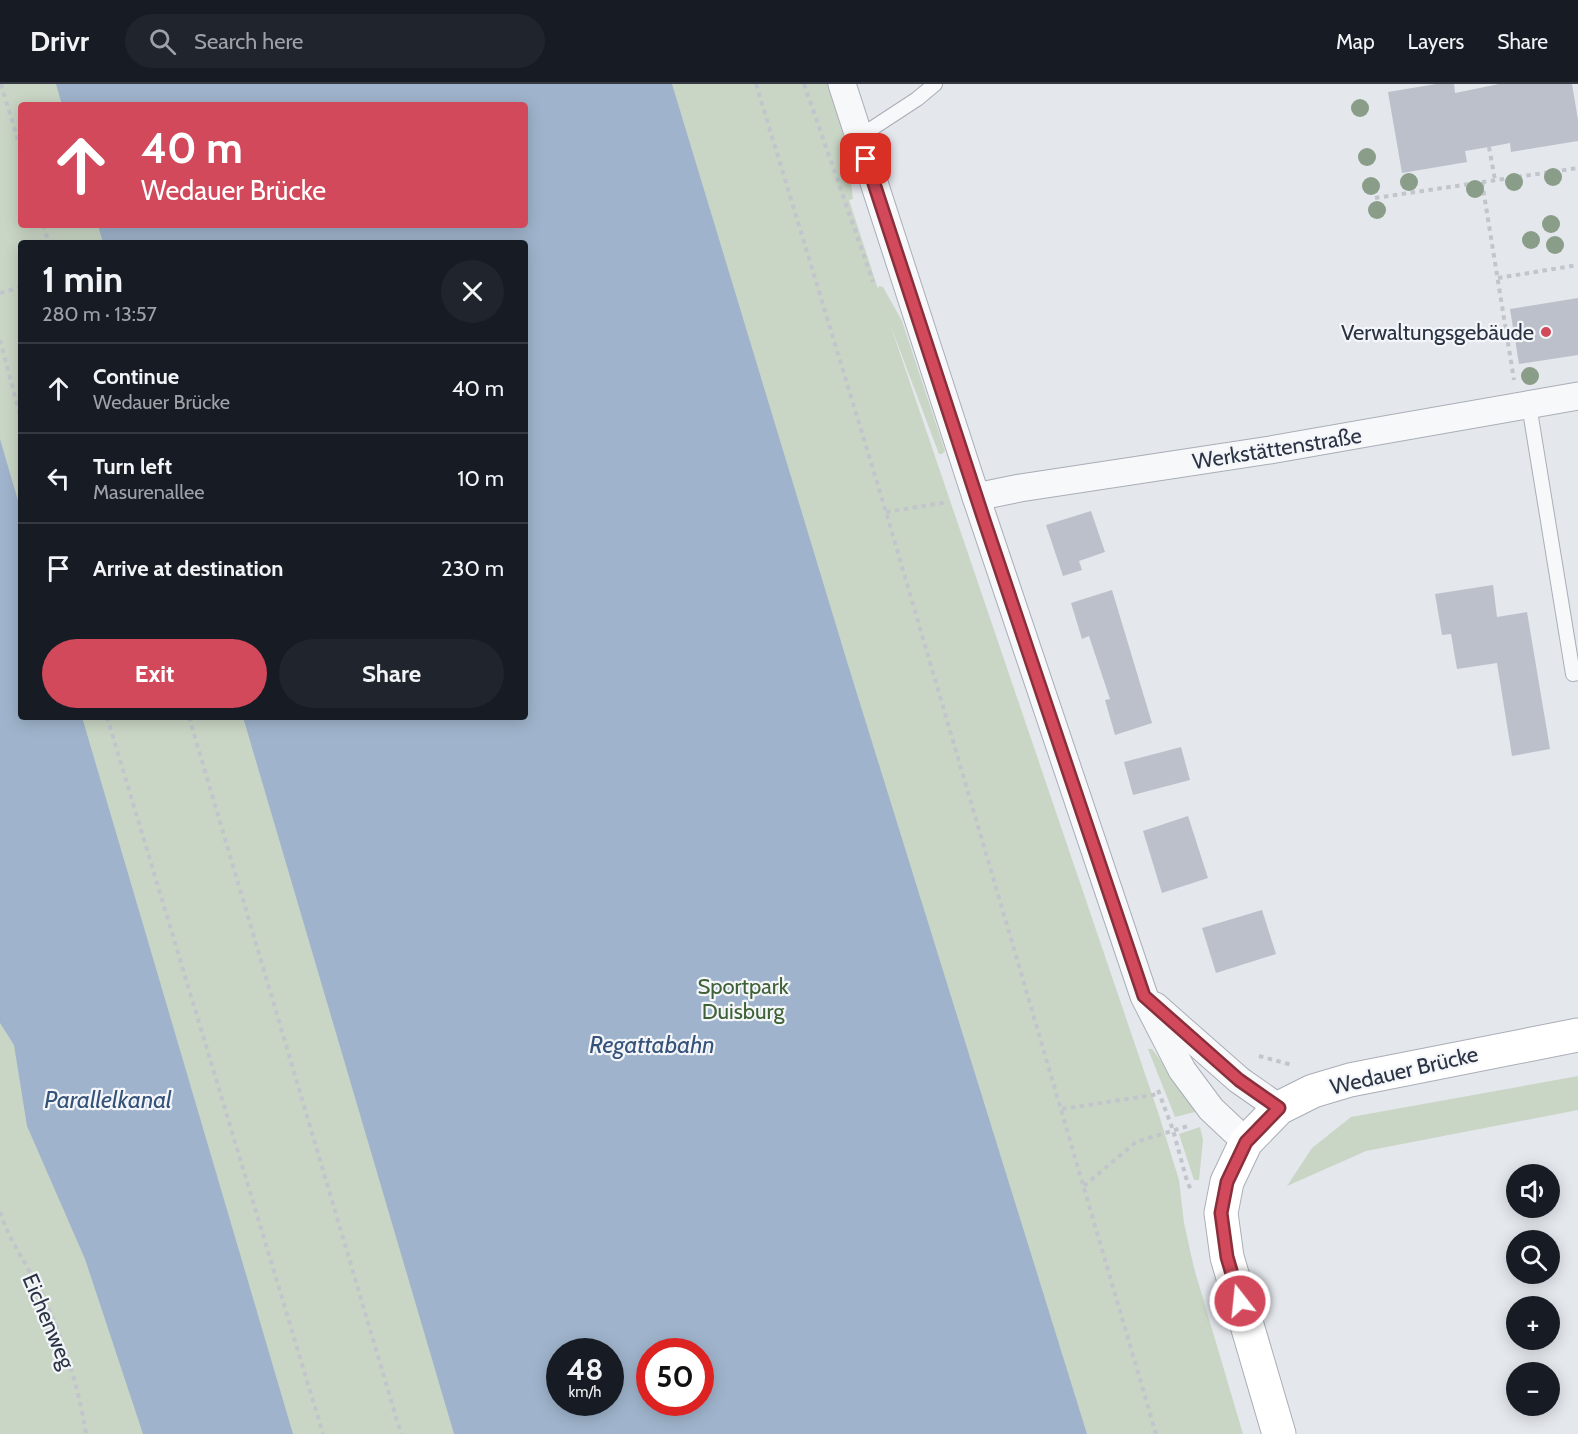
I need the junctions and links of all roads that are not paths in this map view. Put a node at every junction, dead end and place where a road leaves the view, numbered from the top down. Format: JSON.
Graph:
{"nodes":[{"id":1,"x":842,"y":84,"type":"edge"},
{"id":2,"x":935,"y":84,"type":"edge"},
{"id":3,"x":858,"y":137,"type":"junction"},
{"id":4,"x":1578,"y":396,"type":"edge"},
{"id":5,"x":1529,"y":405,"type":"junction"},
{"id":6,"x":964,"y":499,"type":"junction"},
{"id":7,"x":1578,"y":673,"type":"edge"},
{"id":8,"x":1144,"y":996,"type":"junction"},
{"id":9,"x":1578,"y":1035,"type":"edge"},
{"id":10,"x":1279,"y":1108,"type":"junction"},
{"id":11,"x":1246,"y":1142,"type":"junction"},
{"id":12,"x":1279,"y":1434,"type":"edge"}],
"edges":[{"from":1,"to":3,"type":"street"},
{"from":2,"to":3,"type":"lane"},
{"from":3,"to":6,"type":"street"},
{"from":4,"to":5,"type":"street","name":"Werkstättenstraße"},
{"from":5,"to":6,"type":"street","name":"Werkstättenstraße"},
{"from":5,"to":7,"type":"lane"},
{"from":6,"to":8,"type":"street"},
{"from":8,"to":10,"type":"street"},
{"from":8,"to":11,"type":"street"},
{"from":9,"to":10,"type":"main road","name":"Wedauer Brücke"},
{"from":10,"to":11,"type":"main road","name":"Wedauer Brücke"},
{"from":11,"to":12,"type":"main road","name":"Wedauer Brücke"}]}
